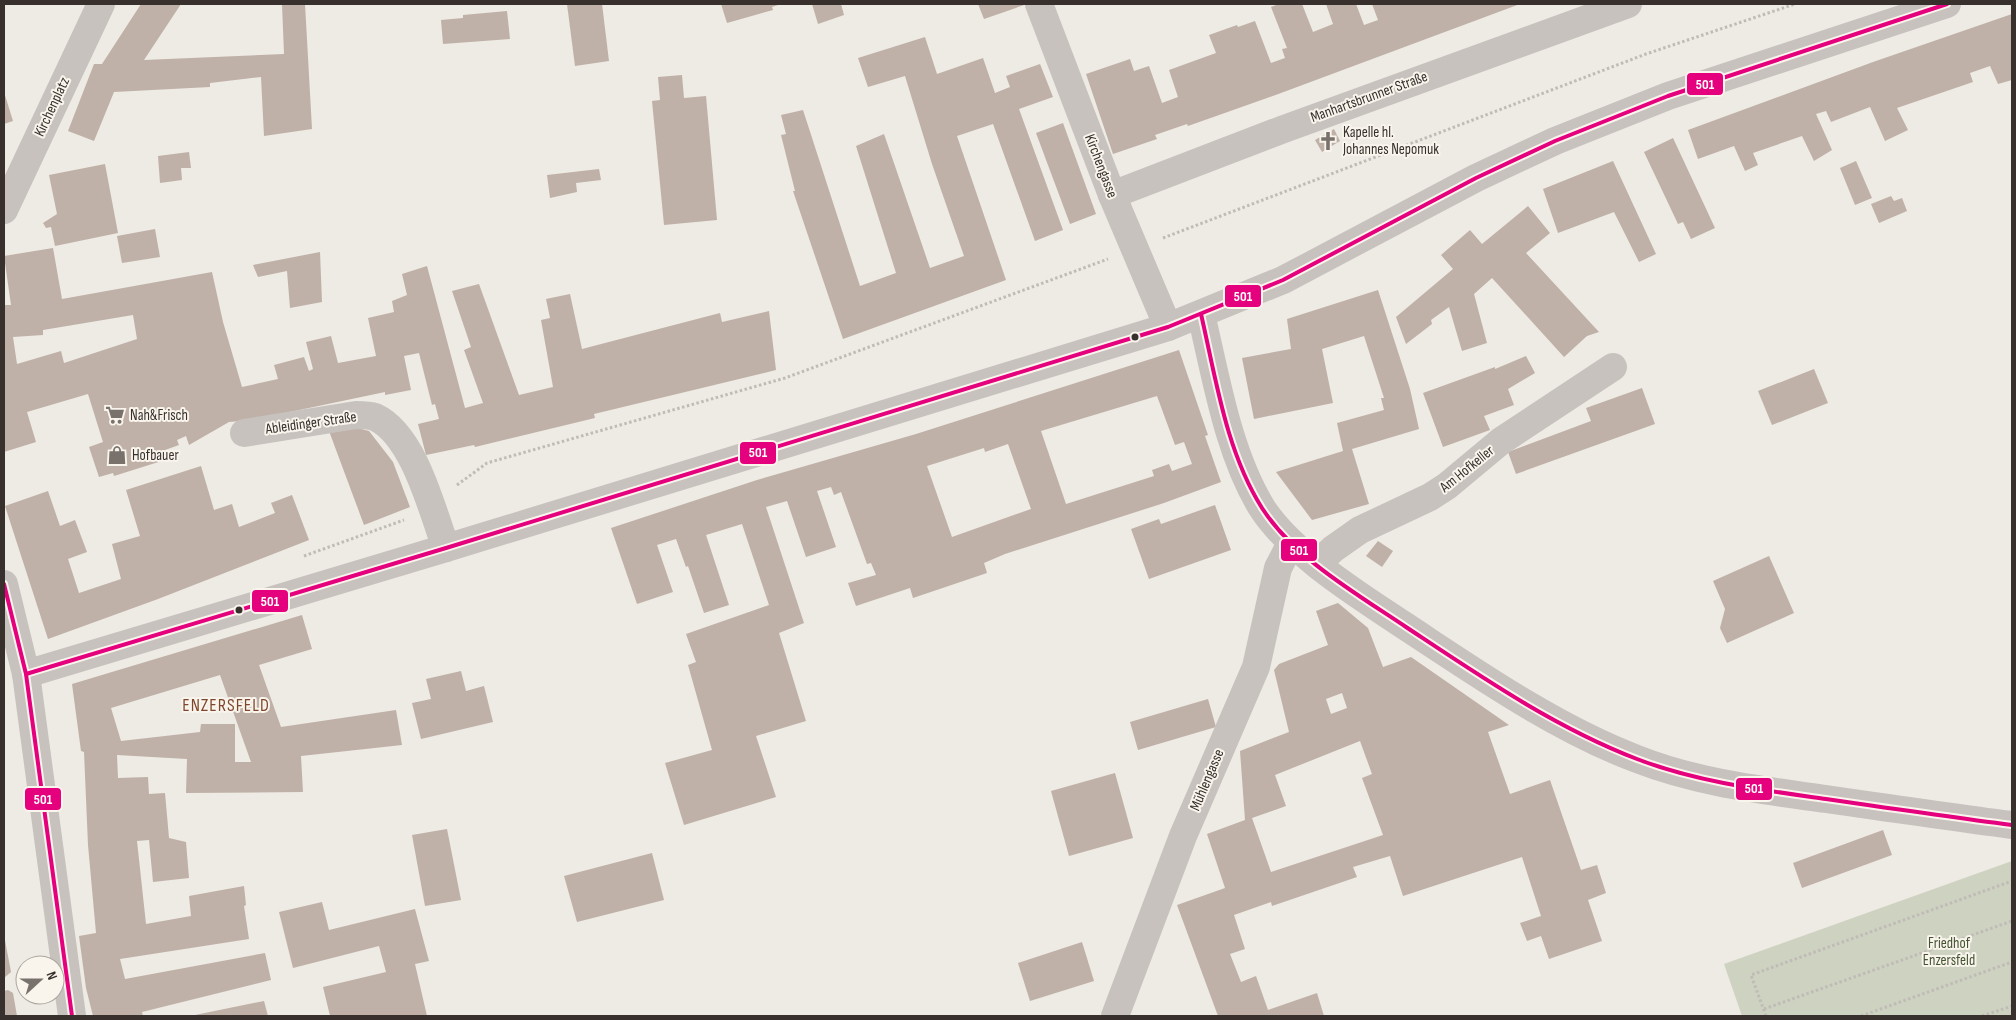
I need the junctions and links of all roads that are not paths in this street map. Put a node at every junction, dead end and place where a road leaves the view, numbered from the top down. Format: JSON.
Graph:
{"nodes":[{"id":1,"x":101,"y":4,"type":"edge"},
{"id":2,"x":1039,"y":4,"type":"edge"},
{"id":3,"x":1628,"y":4,"type":"edge"},
{"id":4,"x":1947,"y":4,"type":"edge"},
{"id":5,"x":1112,"y":195,"type":"junction"},
{"id":6,"x":4,"y":210,"type":"edge"},
{"id":7,"x":1201,"y":314,"type":"junction"},
{"id":8,"x":1168,"y":327,"type":"junction"},
{"id":9,"x":1613,"y":367,"type":"dead end"},
{"id":10,"x":244,"y":433,"type":"dead end"},
{"id":11,"x":1291,"y":543,"type":"junction"},
{"id":12,"x":446,"y":548,"type":"junction"},
{"id":13,"x":1317,"y":564,"type":"junction"},
{"id":14,"x":4,"y":584,"type":"edge"},
{"id":15,"x":26,"y":674,"type":"junction"},
{"id":16,"x":2012,"y":825,"type":"edge"},
{"id":17,"x":72,"y":1016,"type":"edge"},
{"id":18,"x":1115,"y":1016,"type":"edge"}],
"edges":[{"from":1,"to":6,"type":"street","name":"Kirchenplatz"},
{"from":2,"to":5,"type":"street","name":"Kirchengasse"},
{"from":3,"to":5,"type":"street","name":"Manhartsbrunner Straße"},
{"from":4,"to":7,"type":"street"},
{"from":5,"to":8,"type":"street","name":"Kirchengasse"},
{"from":7,"to":8,"type":"street"},
{"from":7,"to":11,"type":"street"},
{"from":8,"to":12,"type":"street"},
{"from":9,"to":13,"type":"street","name":"Am Hofkeller"},
{"from":10,"to":12,"type":"street","name":"Ableidinger Straße"},
{"from":11,"to":13,"type":"street"},
{"from":11,"to":18,"type":"street","name":"Mühlengasse"},
{"from":12,"to":15,"type":"street"},
{"from":13,"to":16,"type":"street"},
{"from":14,"to":15,"type":"street"},
{"from":15,"to":17,"type":"street"}]}
